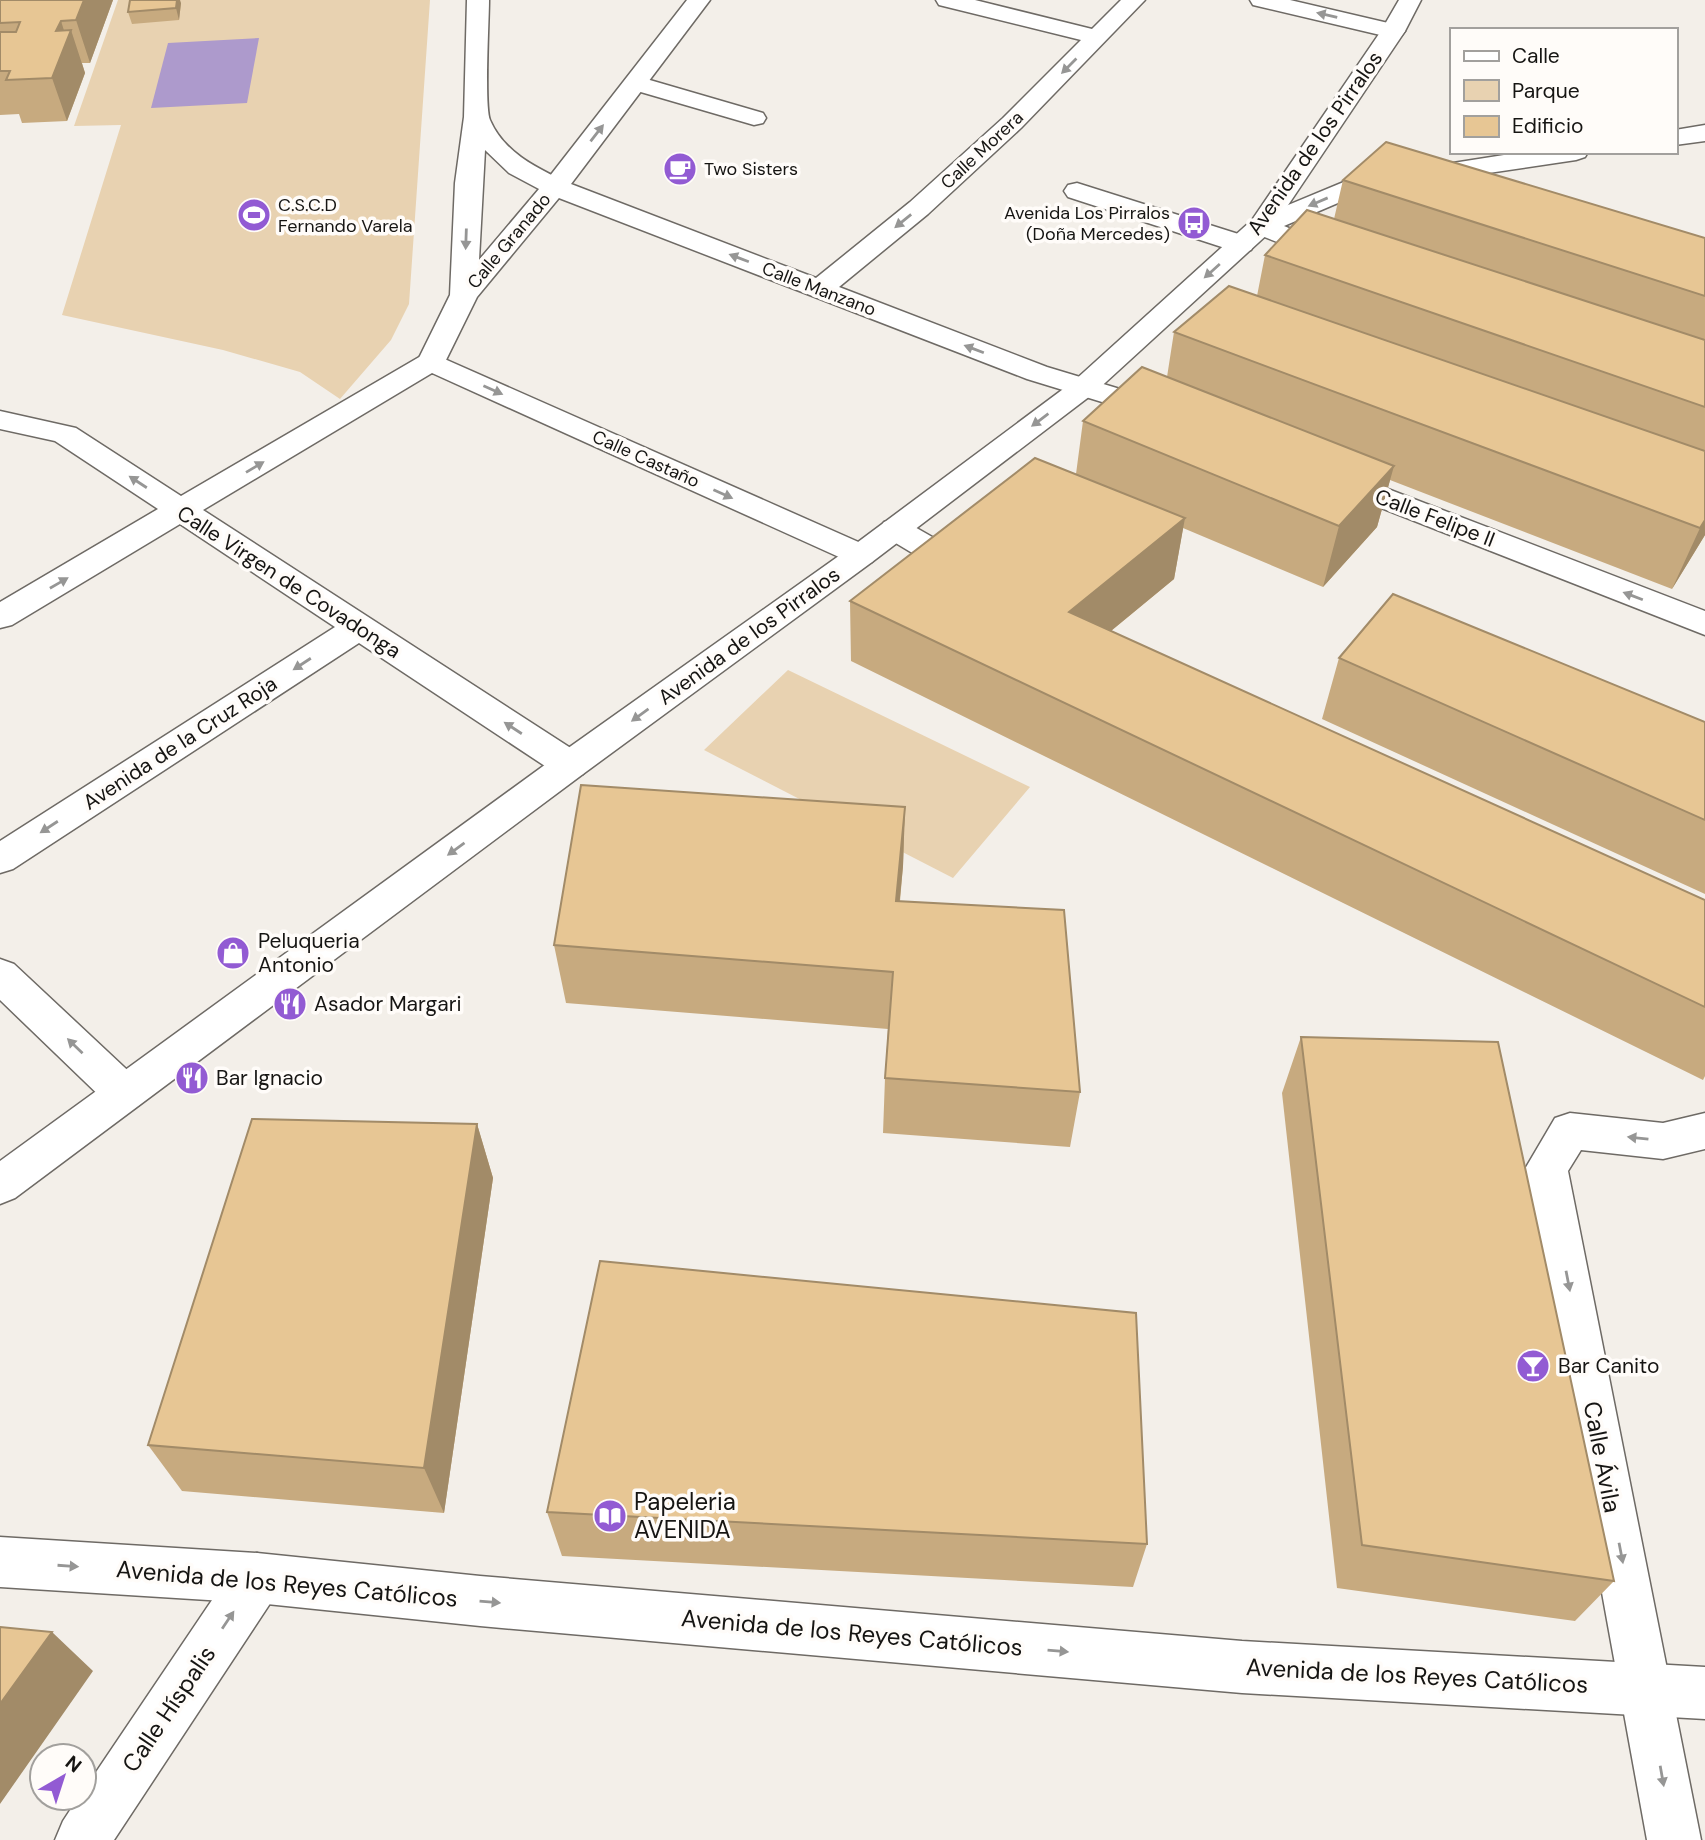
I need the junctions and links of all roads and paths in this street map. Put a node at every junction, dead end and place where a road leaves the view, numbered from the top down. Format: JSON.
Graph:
{"nodes":[{"id":1,"x":478,"y":0,"type":"edge"},
{"id":2,"x":699,"y":0,"type":"edge"},
{"id":3,"x":947,"y":0,"type":"edge"},
{"id":4,"x":1134,"y":0,"type":"edge"},
{"id":5,"x":1261,"y":0,"type":"edge"},
{"id":6,"x":1410,"y":0,"type":"edge"},
{"id":7,"x":1393,"y":31,"type":"junction"},
{"id":8,"x":1098,"y":37,"type":"junction"},
{"id":9,"x":636,"y":83,"type":"junction"},
{"id":10,"x":476,"y":117,"type":"junction"},
{"id":11,"x":754,"y":118,"type":"dead end"},
{"id":12,"x":1705,"y":133,"type":"edge"},
{"id":13,"x":1677,"y":138,"type":"edge"},
{"id":14,"x":1562,"y":154,"type":"edge"},
{"id":15,"x":521,"y":171,"type":"junction"},
{"id":16,"x":1420,"y":175,"type":"junction"},
{"id":17,"x":468,"y":183,"type":"junction"},
{"id":18,"x":555,"y":187,"type":"junction"},
{"id":19,"x":1077,"y":191,"type":"dead end"},
{"id":20,"x":1442,"y":194,"type":"edge"},
{"id":21,"x":1251,"y":235,"type":"junction"},
{"id":22,"x":1352,"y":262,"type":"edge"},
{"id":23,"x":819,"y":289,"type":"junction"},
{"id":24,"x":464,"y":295,"type":"junction"},
{"id":25,"x":431,"y":362,"type":"junction"},
{"id":26,"x":1084,"y":387,"type":"junction"},
{"id":27,"x":0,"y":420,"type":"edge"},
{"id":28,"x":1185,"y":420,"type":"edge"},
{"id":29,"x":1313,"y":470,"type":"edge"},
{"id":30,"x":182,"y":511,"type":"junction"},
{"id":31,"x":895,"y":529,"type":"junction"},
{"id":32,"x":861,"y":555,"type":"junction"},
{"id":33,"x":965,"y":569,"type":"edge"},
{"id":34,"x":0,"y":617,"type":"edge"},
{"id":35,"x":1702,"y":617,"type":"edge"},
{"id":36,"x":359,"y":627,"type":"junction"},
{"id":37,"x":570,"y":765,"type":"junction"},
{"id":38,"x":0,"y":859,"type":"edge"},
{"id":39,"x":0,"y":975,"type":"edge"},
{"id":40,"x":124,"y":1093,"type":"junction"},
{"id":41,"x":1705,"y":1131,"type":"edge"},
{"id":42,"x":0,"y":1185,"type":"edge"},
{"id":43,"x":0,"y":1562,"type":"edge"},
{"id":44,"x":257,"y":1578,"type":"junction"},
{"id":45,"x":1647,"y":1690,"type":"junction"},
{"id":46,"x":1705,"y":1693,"type":"edge"},
{"id":47,"x":82,"y":1840,"type":"edge"},
{"id":48,"x":1674,"y":1840,"type":"edge"}],
"edges":[{"from":1,"to":10,"type":"street","name":"Calle Granado"},
{"from":2,"to":9,"type":"street","name":"Calle Granado"},
{"from":3,"to":8,"type":"street"},
{"from":4,"to":8,"type":"street","name":"Calle Morera"},
{"from":7,"to":5,"type":"street","one_way":true},
{"from":6,"to":7,"type":"street","name":"Avenida de los Pirralos"},
{"from":7,"to":21,"type":"street","name":"Avenida de los Pirralos"},
{"from":8,"to":23,"type":"street","name":"Calle Morera","one_way":true},
{"from":9,"to":11,"type":"street"},
{"from":18,"to":9,"type":"street","name":"Calle Granado","one_way":true},
{"from":10,"to":15,"type":"street"},
{"from":10,"to":17,"type":"street","name":"Calle Granado"},
{"from":12,"to":13,"type":"street"},
{"from":14,"to":16,"type":"street"},
{"from":15,"to":17,"type":"street"},
{"from":15,"to":18,"type":"street","name":"Calle Manzano"},
{"from":16,"to":20,"type":"street"},
{"from":16,"to":21,"type":"street","one_way":true},
{"from":17,"to":24,"type":"street","name":"Calle Granado","one_way":true},
{"from":23,"to":18,"type":"street","name":"Calle Manzano","one_way":true},
{"from":18,"to":24,"type":"street","name":"Calle Granado"},
{"from":19,"to":21,"type":"street"},
{"from":21,"to":22,"type":"street"},
{"from":21,"to":26,"type":"street","name":"Avenida de los Pirralos","one_way":true},
{"from":26,"to":23,"type":"street","name":"Calle Manzano","one_way":true},
{"from":24,"to":25,"type":"street","name":"Calle Granado"},
{"from":30,"to":25,"type":"street","one_way":true},
{"from":25,"to":32,"type":"street","name":"Calle Castaño","one_way":true},
{"from":26,"to":28,"type":"street"},
{"from":26,"to":31,"type":"street","name":"Avenida de los Pirralos","one_way":true},
{"from":30,"to":27,"type":"street","name":"Calle Virgen de Covadonga","one_way":true},
{"from":35,"to":29,"type":"street","name":"Calle Felipe II","one_way":true},
{"from":34,"to":30,"type":"street","one_way":true},
{"from":30,"to":36,"type":"street","name":"Calle Virgen de Covadonga"},
{"from":31,"to":32,"type":"street","name":"Avenida de los Pirralos"},
{"from":31,"to":33,"type":"street"},
{"from":32,"to":37,"type":"street","name":"Avenida de los Pirralos","one_way":true},
{"from":37,"to":36,"type":"street","name":"Calle Virgen de Covadonga","one_way":true},
{"from":36,"to":38,"type":"street","name":"Avenida de la Cruz Roja","one_way":true},
{"from":37,"to":40,"type":"street","name":"Avenida de los Pirralos","one_way":true},
{"from":40,"to":39,"type":"street","one_way":true},
{"from":40,"to":42,"type":"street","name":"Avenida de los Pirralos"},
{"from":41,"to":45,"type":"street","name":"Calle Ávila","one_way":true},
{"from":43,"to":44,"type":"street","name":"Avenida de los Reyes Católicos","one_way":true},
{"from":44,"to":45,"type":"street","name":"Avenida de los Reyes Católicos","one_way":true},
{"from":47,"to":44,"type":"street","name":"Calle Híspalis","one_way":true},
{"from":45,"to":46,"type":"street","name":"Avenida de los Reyes Católicos"},
{"from":45,"to":48,"type":"street","name":"Calle Ávila","one_way":true}]}
